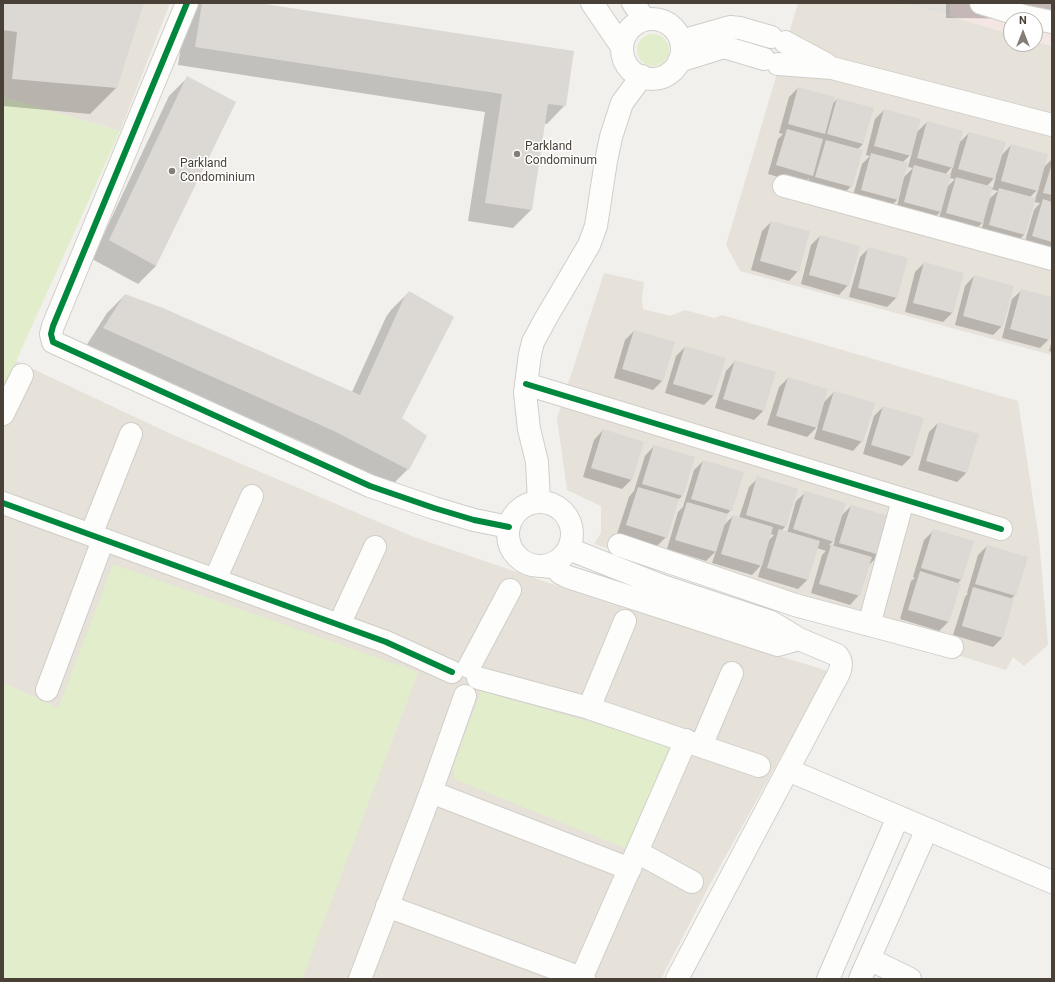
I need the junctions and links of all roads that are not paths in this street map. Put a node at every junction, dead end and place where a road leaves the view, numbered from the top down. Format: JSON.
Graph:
{"nodes":[{"id":1,"x":187,"y":3,"type":"edge"},
{"id":2,"x":592,"y":3,"type":"edge"},
{"id":3,"x":981,"y":3,"type":"edge"},
{"id":4,"x":639,"y":11,"type":"edge"},
{"id":5,"x":1052,"y":22,"type":"edge"},
{"id":6,"x":622,"y":47,"type":"junction"},
{"id":7,"x":680,"y":51,"type":"junction"},
{"id":8,"x":832,"y":68,"type":"junction"},
{"id":9,"x":642,"y":76,"type":"junction"},
{"id":10,"x":1052,"y":125,"type":"edge"},
{"id":11,"x":784,"y":186,"type":"dead end"},
{"id":12,"x":1052,"y":259,"type":"edge"},
{"id":13,"x":22,"y":375,"type":"dead end"},
{"id":14,"x":526,"y":384,"type":"junction"},
{"id":15,"x":3,"y":414,"type":"edge"},
{"id":16,"x":131,"y":434,"type":"dead end"},
{"id":17,"x":252,"y":496,"type":"dead end"},
{"id":18,"x":903,"y":500,"type":"junction"},
{"id":19,"x":539,"y":502,"type":"junction"},
{"id":20,"x":3,"y":504,"type":"edge"},
{"id":21,"x":509,"y":527,"type":"junction"},
{"id":22,"x":1001,"y":529,"type":"dead end"},
{"id":23,"x":97,"y":537,"type":"junction"},
{"id":24,"x":619,"y":545,"type":"dead end"},
{"id":25,"x":375,"y":547,"type":"dead end"},
{"id":26,"x":568,"y":549,"type":"junction"},
{"id":27,"x":544,"y":566,"type":"junction"},
{"id":28,"x":215,"y":580,"type":"junction"},
{"id":29,"x":510,"y":590,"type":"dead end"},
{"id":30,"x":625,"y":621,"type":"dead end"},
{"id":31,"x":339,"y":625,"type":"junction"},
{"id":32,"x":869,"y":625,"type":"junction"},
{"id":33,"x":799,"y":638,"type":"junction"},
{"id":34,"x":952,"y":647,"type":"dead end"},
{"id":35,"x":466,"y":673,"type":"junction"},
{"id":36,"x":732,"y":673,"type":"dead end"},
{"id":37,"x":47,"y":690,"type":"dead end"},
{"id":38,"x":589,"y":708,"type":"junction"},
{"id":39,"x":694,"y":743,"type":"junction"},
{"id":40,"x":759,"y":766,"type":"dead end"},
{"id":41,"x":788,"y":770,"type":"junction"},
{"id":42,"x":431,"y":792,"type":"junction"},
{"id":43,"x":898,"y":817,"type":"junction"},
{"id":44,"x":927,"y":829,"type":"junction"},
{"id":45,"x":634,"y":860,"type":"junction"},
{"id":46,"x":692,"y":882,"type":"dead end"},
{"id":47,"x":1052,"y":882,"type":"edge"},
{"id":48,"x":388,"y":906,"type":"junction"},
{"id":49,"x":869,"y":959,"type":"junction"},
{"id":50,"x":360,"y":979,"type":"edge"},
{"id":51,"x":582,"y":979,"type":"edge"},
{"id":52,"x":676,"y":979,"type":"edge"},
{"id":53,"x":828,"y":979,"type":"edge"},
{"id":54,"x":860,"y":979,"type":"edge"},
{"id":55,"x":910,"y":979,"type":"edge"}],
"edges":[{"from":1,"to":21,"type":"street"},
{"from":2,"to":6,"type":"street"},
{"from":3,"to":5,"type":"street"},
{"from":4,"to":6,"type":"street"},
{"from":4,"to":7,"type":"street"},
{"from":6,"to":9,"type":"street"},
{"from":7,"to":8,"type":"street"},
{"from":7,"to":8,"type":"street"},
{"from":7,"to":9,"type":"street"},
{"from":8,"to":10,"type":"street"},
{"from":9,"to":14,"type":"street"},
{"from":11,"to":12,"type":"street"},
{"from":13,"to":15,"type":"street"},
{"from":14,"to":18,"type":"street"},
{"from":14,"to":19,"type":"street"},
{"from":16,"to":23,"type":"street"},
{"from":17,"to":28,"type":"street"},
{"from":18,"to":22,"type":"street"},
{"from":18,"to":32,"type":"street"},
{"from":19,"to":21,"type":"street"},
{"from":19,"to":26,"type":"street"},
{"from":20,"to":23,"type":"street"},
{"from":21,"to":27,"type":"street"},
{"from":23,"to":28,"type":"street"},
{"from":23,"to":37,"type":"street"},
{"from":24,"to":32,"type":"street"},
{"from":25,"to":31,"type":"street"},
{"from":26,"to":27,"type":"street"},
{"from":26,"to":33,"type":"street"},
{"from":27,"to":33,"type":"street"},
{"from":28,"to":31,"type":"street"},
{"from":29,"to":35,"type":"street"},
{"from":30,"to":38,"type":"street"},
{"from":31,"to":35,"type":"street"},
{"from":32,"to":34,"type":"street"},
{"from":33,"to":41,"type":"street"},
{"from":35,"to":38,"type":"street"},
{"from":35,"to":42,"type":"street"},
{"from":36,"to":39,"type":"street"},
{"from":38,"to":39,"type":"street"},
{"from":39,"to":40,"type":"street"},
{"from":39,"to":45,"type":"street"},
{"from":41,"to":43,"type":"street"},
{"from":41,"to":52,"type":"street"},
{"from":42,"to":45,"type":"street"},
{"from":42,"to":48,"type":"street"},
{"from":43,"to":44,"type":"street"},
{"from":43,"to":53,"type":"street"},
{"from":44,"to":47,"type":"street"},
{"from":44,"to":49,"type":"street"},
{"from":45,"to":46,"type":"street"},
{"from":45,"to":51,"type":"street"},
{"from":48,"to":50,"type":"street"},
{"from":48,"to":51,"type":"street"},
{"from":49,"to":54,"type":"street"},
{"from":49,"to":55,"type":"street"}]}
